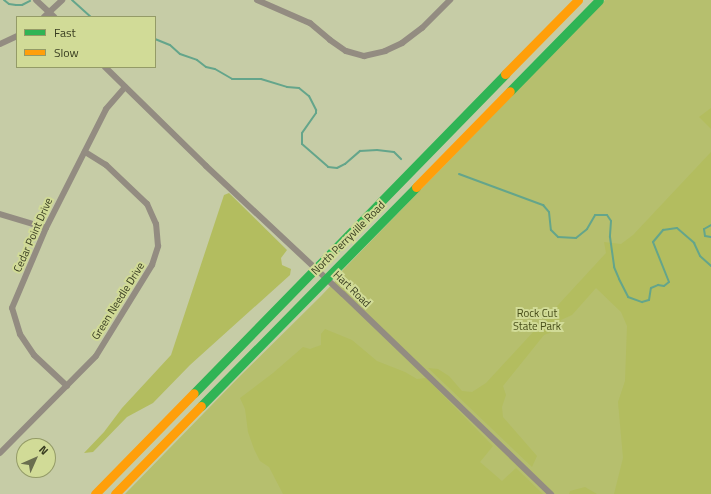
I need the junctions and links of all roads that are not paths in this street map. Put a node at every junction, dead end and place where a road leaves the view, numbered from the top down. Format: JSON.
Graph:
{"nodes":[{"id":1,"x":36,"y":0,"type":"edge"},
{"id":2,"x":62,"y":0,"type":"edge"},
{"id":3,"x":257,"y":0,"type":"edge"},
{"id":4,"x":578,"y":0,"type":"edge"},
{"id":5,"x":599,"y":0,"type":"edge"},
{"id":6,"x":448,"y":2,"type":"edge"},
{"id":7,"x":50,"y":12,"type":"junction"},
{"id":8,"x":45,"y":16,"type":"edge"},
{"id":9,"x":53,"y":16,"type":"edge"},
{"id":10,"x":16,"y":36,"type":"edge"},
{"id":11,"x":0,"y":44,"type":"edge"},
{"id":12,"x":106,"y":68,"type":"edge"},
{"id":13,"x":125,"y":87,"type":"junction"},
{"id":14,"x":85,"y":152,"type":"junction"},
{"id":15,"x":0,"y":214,"type":"edge"},
{"id":16,"x":46,"y":228,"type":"junction"},
{"id":17,"x":316,"y":269,"type":"junction"},
{"id":18,"x":326,"y":278,"type":"junction"},
{"id":19,"x":67,"y":386,"type":"junction"},
{"id":20,"x":0,"y":453,"type":"edge"},
{"id":21,"x":95,"y":494,"type":"edge"},
{"id":22,"x":115,"y":494,"type":"edge"},
{"id":23,"x":551,"y":494,"type":"edge"}],
"edges":[{"from":1,"to":7,"type":"street"},
{"from":2,"to":7,"type":"street"},
{"from":3,"to":6,"type":"street"},
{"from":4,"to":17,"type":"main road","name":"North Perryville Road"},
{"from":5,"to":18,"type":"main road","name":"North Perryville Road"},
{"from":7,"to":8,"type":"street"},
{"from":7,"to":9,"type":"street"},
{"from":10,"to":11,"type":"street"},
{"from":12,"to":13,"type":"street","name":"Hart Road"},
{"from":13,"to":14,"type":"street","name":"Cedar Point Drive"},
{"from":13,"to":17,"type":"street","name":"Hart Road"},
{"from":14,"to":16,"type":"street","name":"Cedar Point Drive"},
{"from":14,"to":19,"type":"street","name":"Green Needle Drive"},
{"from":15,"to":16,"type":"street"},
{"from":16,"to":19,"type":"street","name":"Cedar Point Drive"},
{"from":17,"to":18,"type":"street","name":"Hart Road"},
{"from":17,"to":21,"type":"main road","name":"North Perryville Road"},
{"from":18,"to":22,"type":"main road","name":"North Perryville Road"},
{"from":18,"to":23,"type":"street","name":"Hart Road"},
{"from":19,"to":20,"type":"street","name":"Green Needle Drive"}]}
